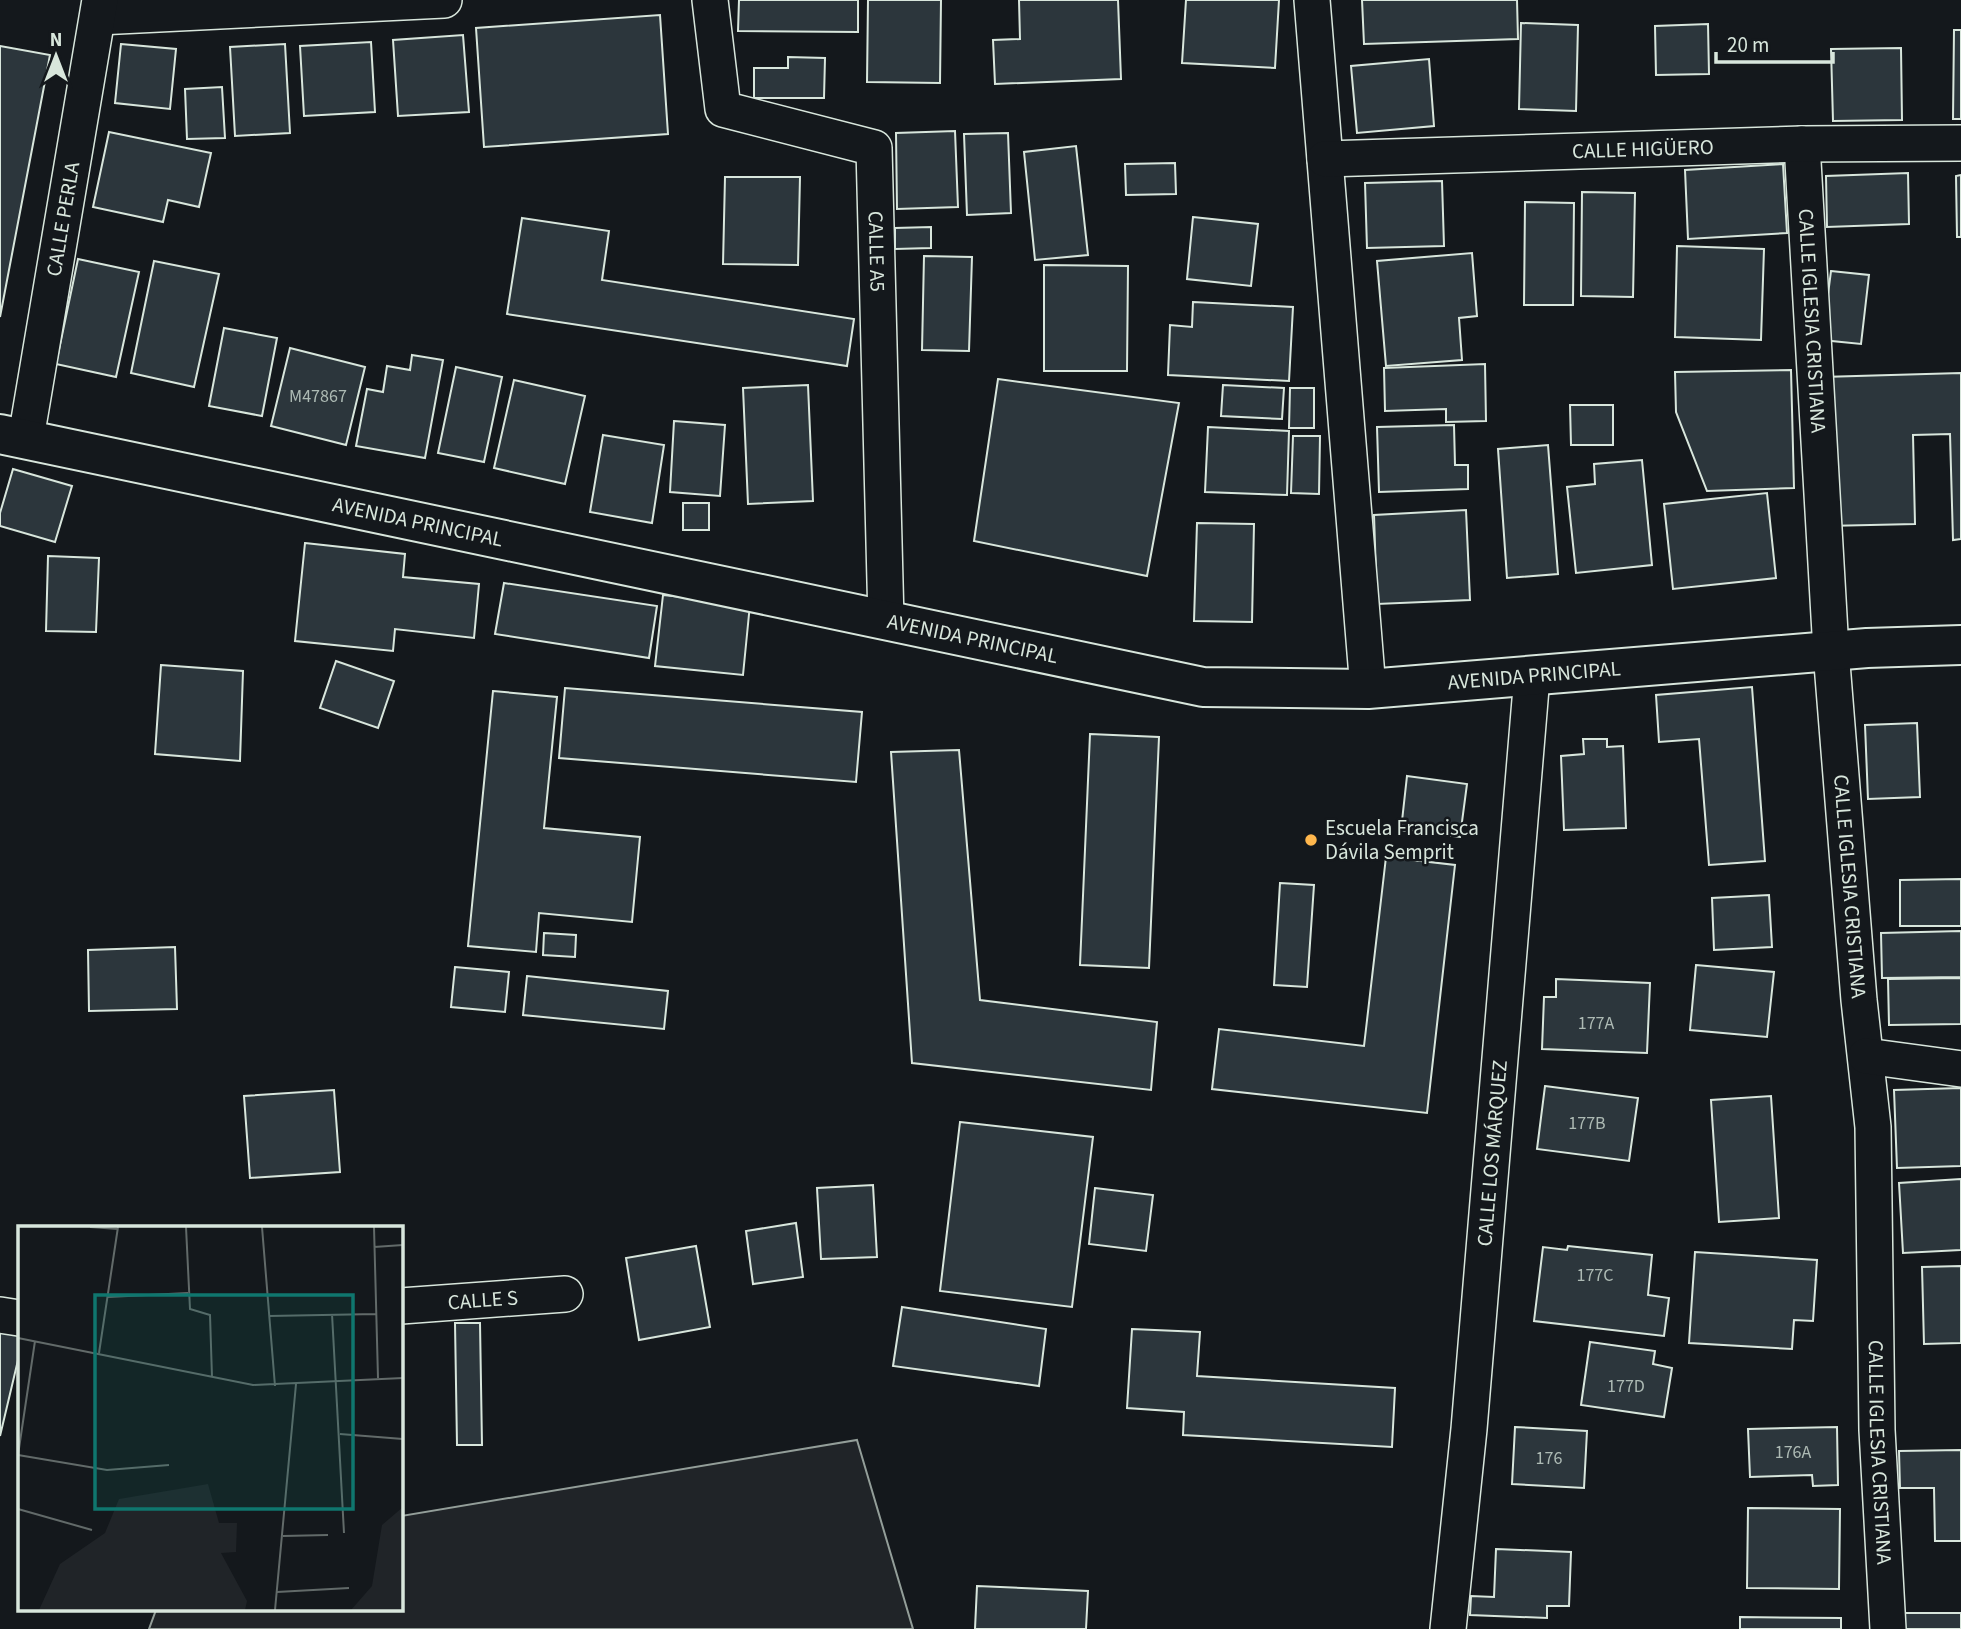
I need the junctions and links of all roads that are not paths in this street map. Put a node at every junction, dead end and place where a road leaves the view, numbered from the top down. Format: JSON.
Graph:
{"nodes":[{"id":1,"x":444,"y":0,"type":"edge"},
{"id":2,"x":710,"y":0,"type":"edge"},
{"id":3,"x":1312,"y":0,"type":"edge"},
{"id":4,"x":99,"y":8,"type":"edge"},
{"id":5,"x":1802,"y":144,"type":"junction"},
{"id":6,"x":1961,"y":144,"type":"edge"},
{"id":7,"x":1325,"y":159,"type":"junction"},
{"id":8,"x":13,"y":436,"type":"edge"},
{"id":9,"x":886,"y":621,"type":"junction"},
{"id":10,"x":1961,"y":645,"type":"edge"},
{"id":11,"x":1831,"y":651,"type":"junction"},
{"id":12,"x":1532,"y":676,"type":"junction"},
{"id":13,"x":1367,"y":690,"type":"junction"},
{"id":14,"x":1866,"y":1056,"type":"junction"},
{"id":15,"x":1961,"y":1069,"type":"edge"},
{"id":16,"x":565,"y":1294,"type":"dead end"},
{"id":17,"x":402,"y":1306,"type":"edge"},
{"id":18,"x":0,"y":1315,"type":"edge"},
{"id":19,"x":18,"y":1318,"type":"edge"},
{"id":20,"x":1448,"y":1629,"type":"edge"},
{"id":21,"x":1888,"y":1629,"type":"edge"}],
"edges":[{"from":1,"to":4,"type":"street"},
{"from":2,"to":9,"type":"street","name":"CALLE A5"},
{"from":3,"to":7,"type":"street"},
{"from":4,"to":8,"type":"street","name":"CALLE PERLA"},
{"from":5,"to":6,"type":"street","name":"CALLE HIGÜERO"},
{"from":5,"to":7,"type":"street","name":"CALLE HIGÜERO"},
{"from":5,"to":11,"type":"street","name":"CALLE IGLESIA CRISTIANA"},
{"from":7,"to":13,"type":"street"},
{"from":8,"to":9,"type":"street","name":"AVENIDA PRINCIPAL"},
{"from":9,"to":13,"type":"street","name":"AVENIDA PRINCIPAL"},
{"from":10,"to":11,"type":"street","name":"AVENIDA PRINCIPAL"},
{"from":11,"to":12,"type":"street","name":"AVENIDA PRINCIPAL"},
{"from":11,"to":14,"type":"street","name":"CALLE IGLESIA CRISTIANA"},
{"from":12,"to":13,"type":"street","name":"AVENIDA PRINCIPAL"},
{"from":12,"to":20,"type":"street","name":"CALLE LOS MÁRQUEZ"},
{"from":14,"to":15,"type":"street"},
{"from":14,"to":21,"type":"street","name":"CALLE IGLESIA CRISTIANA"},
{"from":16,"to":17,"type":"street","name":"CALLE S"},
{"from":18,"to":19,"type":"street"}]}
